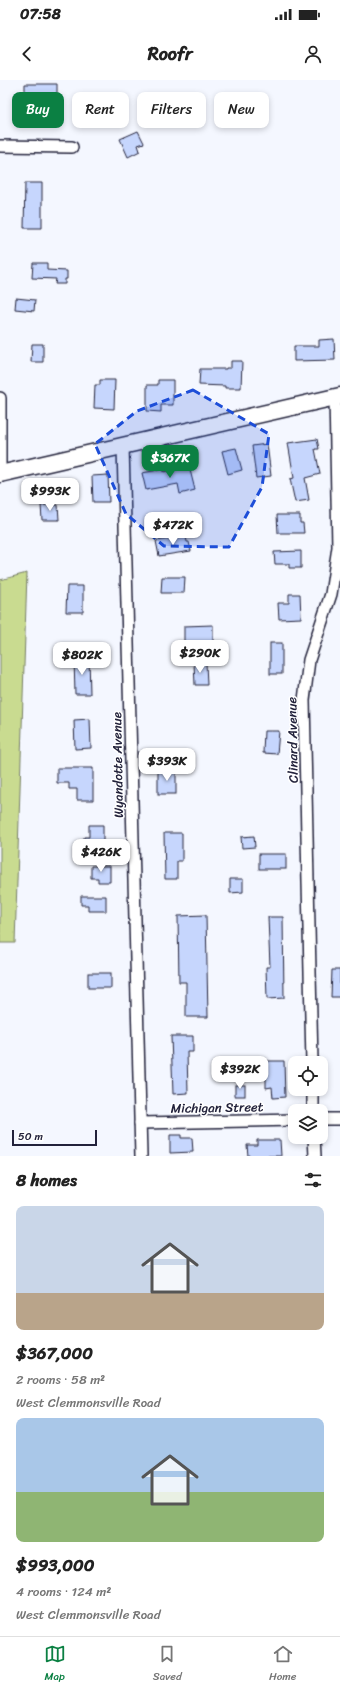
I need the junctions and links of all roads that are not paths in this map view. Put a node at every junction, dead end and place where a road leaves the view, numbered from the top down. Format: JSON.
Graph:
{"nodes":[{"id":1,"x":0,"y":146,"type":"edge"},
{"id":2,"x":72,"y":147,"type":"dead end"},
{"id":3,"x":338,"y":397,"type":"edge"},
{"id":4,"x":0,"y":398,"type":"edge"},
{"id":5,"x":123,"y":446,"type":"junction"},
{"id":6,"x":0,"y":474,"type":"edge"},
{"id":7,"x":312,"y":1056,"type":"edge"},
{"id":8,"x":328,"y":1119,"type":"edge"},
{"id":9,"x":340,"y":1119,"type":"edge"},
{"id":10,"x":288,"y":1120,"type":"edge"},
{"id":11,"x":140,"y":1123,"type":"junction"},
{"id":12,"x":314,"y":1144,"type":"edge"},
{"id":13,"x":141,"y":1156,"type":"edge"},
{"id":14,"x":314,"y":1156,"type":"edge"}],
"edges":[{"from":1,"to":2,"type":"street"},
{"from":3,"to":5,"type":"main road"},
{"from":3,"to":7,"type":"street","name":"Clinard Avenue"},
{"from":4,"to":6,"type":"street"},
{"from":5,"to":6,"type":"main road"},
{"from":5,"to":11,"type":"street","name":"Wyandotte Avenue"},
{"from":8,"to":9,"type":"street"},
{"from":10,"to":11,"type":"street","name":"Michigan Street"},
{"from":11,"to":13,"type":"street","name":"Wyandotte Avenue"},
{"from":12,"to":14,"type":"street"}]}
